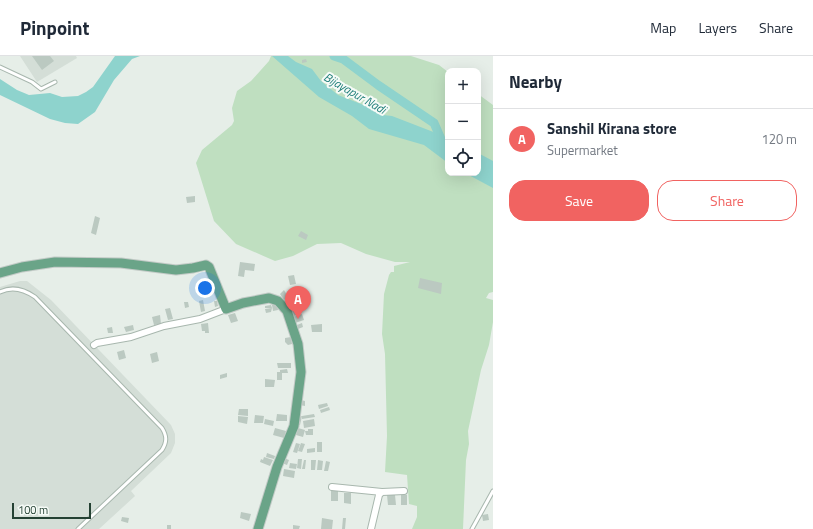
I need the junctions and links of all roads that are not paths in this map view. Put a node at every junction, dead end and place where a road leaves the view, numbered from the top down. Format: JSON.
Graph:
{"nodes":[{"id":1,"x":0,"y":67,"type":"edge"},
{"id":2,"x":55,"y":82,"type":"dead end"},
{"id":3,"x":0,"y":273,"type":"edge"},
{"id":4,"x":0,"y":292,"type":"edge"},
{"id":5,"x":226,"y":309,"type":"junction"},
{"id":6,"x":94,"y":345,"type":"joint"},
{"id":7,"x":88,"y":351,"type":"junction"},
{"id":8,"x":332,"y":487,"type":"dead end"},
{"id":9,"x":404,"y":491,"type":"dead end"},
{"id":10,"x":493,"y":491,"type":"edge"},
{"id":11,"x":382,"y":492,"type":"junction"},
{"id":12,"x":78,"y":529,"type":"edge"},
{"id":13,"x":258,"y":529,"type":"edge"},
{"id":14,"x":371,"y":529,"type":"edge"},
{"id":15,"x":472,"y":529,"type":"edge"}],
"edges":[{"from":1,"to":2,"type":"lane"},
{"from":3,"to":5,"type":"main road"},
{"from":4,"to":7,"type":"lane"},
{"from":5,"to":6,"type":"street"},
{"from":5,"to":13,"type":"main road"},
{"from":6,"to":7,"type":"lane"},
{"from":7,"to":12,"type":"lane"},
{"from":8,"to":11,"type":"street"},
{"from":9,"to":11,"type":"street"},
{"from":10,"to":15,"type":"lane"},
{"from":11,"to":14,"type":"street"}]}
